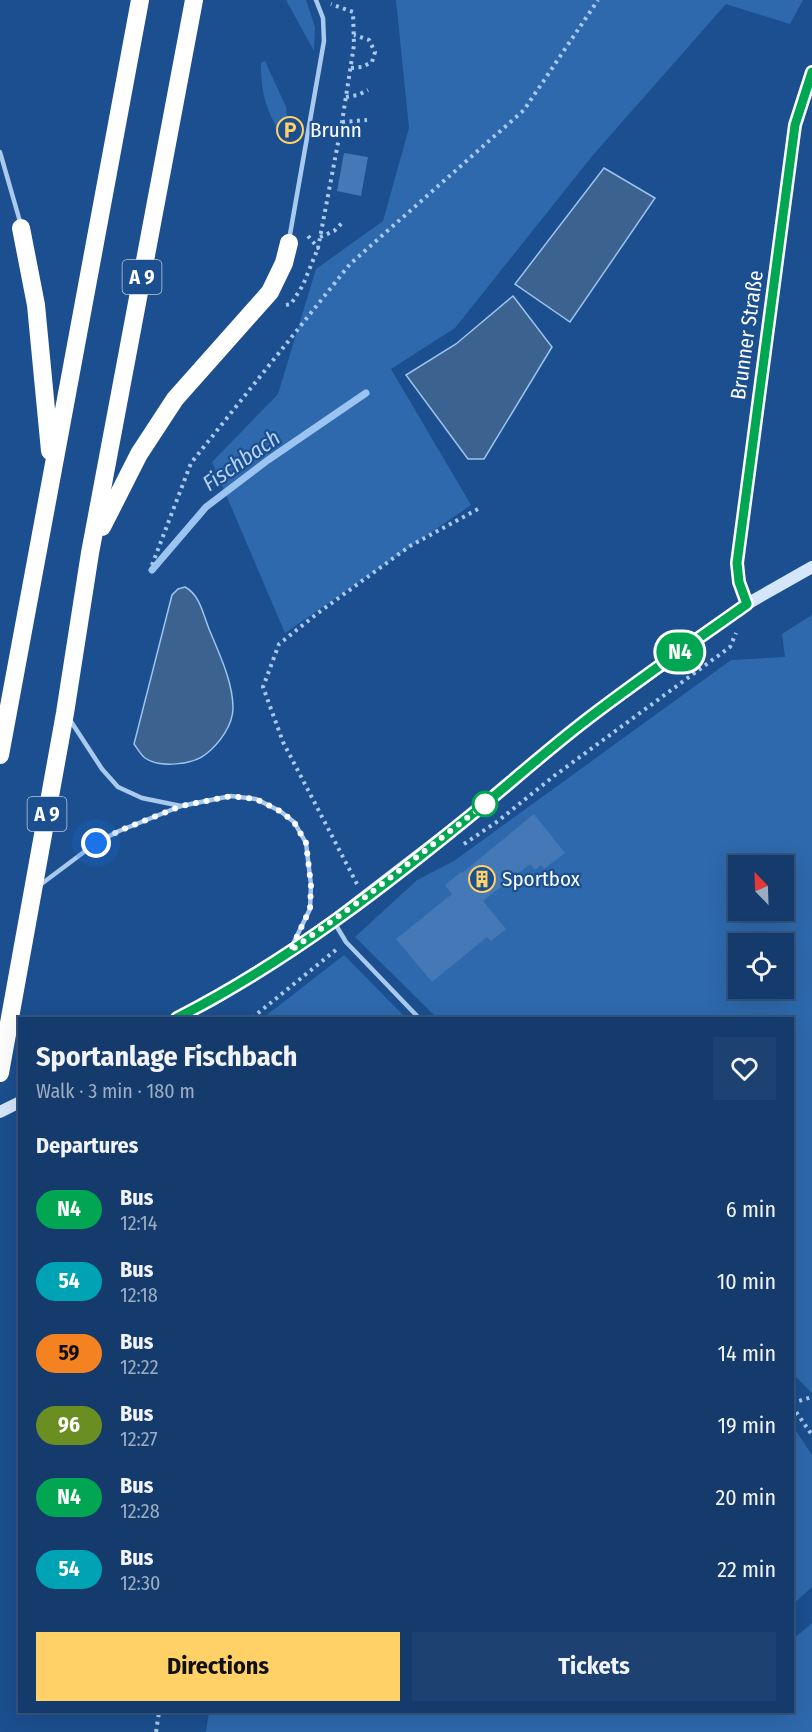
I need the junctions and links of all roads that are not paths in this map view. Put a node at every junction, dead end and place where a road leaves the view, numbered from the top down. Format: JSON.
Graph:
{"nodes":[{"id":1,"x":140,"y":0,"type":"edge"},
{"id":2,"x":194,"y":0,"type":"edge"},
{"id":3,"x":316,"y":0,"type":"edge"},
{"id":4,"x":812,"y":72,"type":"edge"},
{"id":5,"x":0,"y":153,"type":"edge"},
{"id":6,"x":21,"y":228,"type":"joint"},
{"id":7,"x":289,"y":243,"type":"joint"},
{"id":8,"x":51,"y":479,"type":"junction"},
{"id":9,"x":90,"y":553,"type":"junction"},
{"id":10,"x":812,"y":567,"type":"edge"},
{"id":11,"x":747,"y":604,"type":"junction"},
{"id":12,"x":65,"y":712,"type":"junction"},
{"id":13,"x":0,"y":755,"type":"edge"},
{"id":14,"x":181,"y":806,"type":"junction"},
{"id":15,"x":32,"y":891,"type":"junction"},
{"id":16,"x":333,"y":921,"type":"junction"},
{"id":17,"x":290,"y":951,"type":"junction"},
{"id":18,"x":179,"y":1017,"type":"edge"},
{"id":19,"x":418,"y":1017,"type":"edge"},
{"id":20,"x":0,"y":1073,"type":"edge"},
{"id":21,"x":18,"y":1103,"type":"edge"},
{"id":22,"x":0,"y":1112,"type":"edge"}],
"edges":[{"from":1,"to":8,"type":"highway","number":"A 9"},
{"from":2,"to":9,"type":"highway","number":"A 9"},
{"from":3,"to":7,"type":"lane"},
{"from":4,"to":11,"type":"main road","name":"Brunner Straße"},
{"from":5,"to":6,"type":"lane"},
{"from":6,"to":8,"type":"highway"},
{"from":7,"to":9,"type":"highway"},
{"from":8,"to":13,"type":"highway","number":"A 9"},
{"from":9,"to":12,"type":"highway","number":"A 9"},
{"from":10,"to":11,"type":"main road"},
{"from":11,"to":16,"type":"main road"},
{"from":12,"to":14,"type":"lane"},
{"from":12,"to":15,"type":"highway","number":"A 9"},
{"from":14,"to":15,"type":"lane"},
{"from":14,"to":17,"type":"lane"},
{"from":15,"to":20,"type":"highway","number":"A 9"},
{"from":16,"to":17,"type":"main road"},
{"from":16,"to":19,"type":"lane"},
{"from":17,"to":18,"type":"main road"},
{"from":21,"to":22,"type":"main road"}]}
